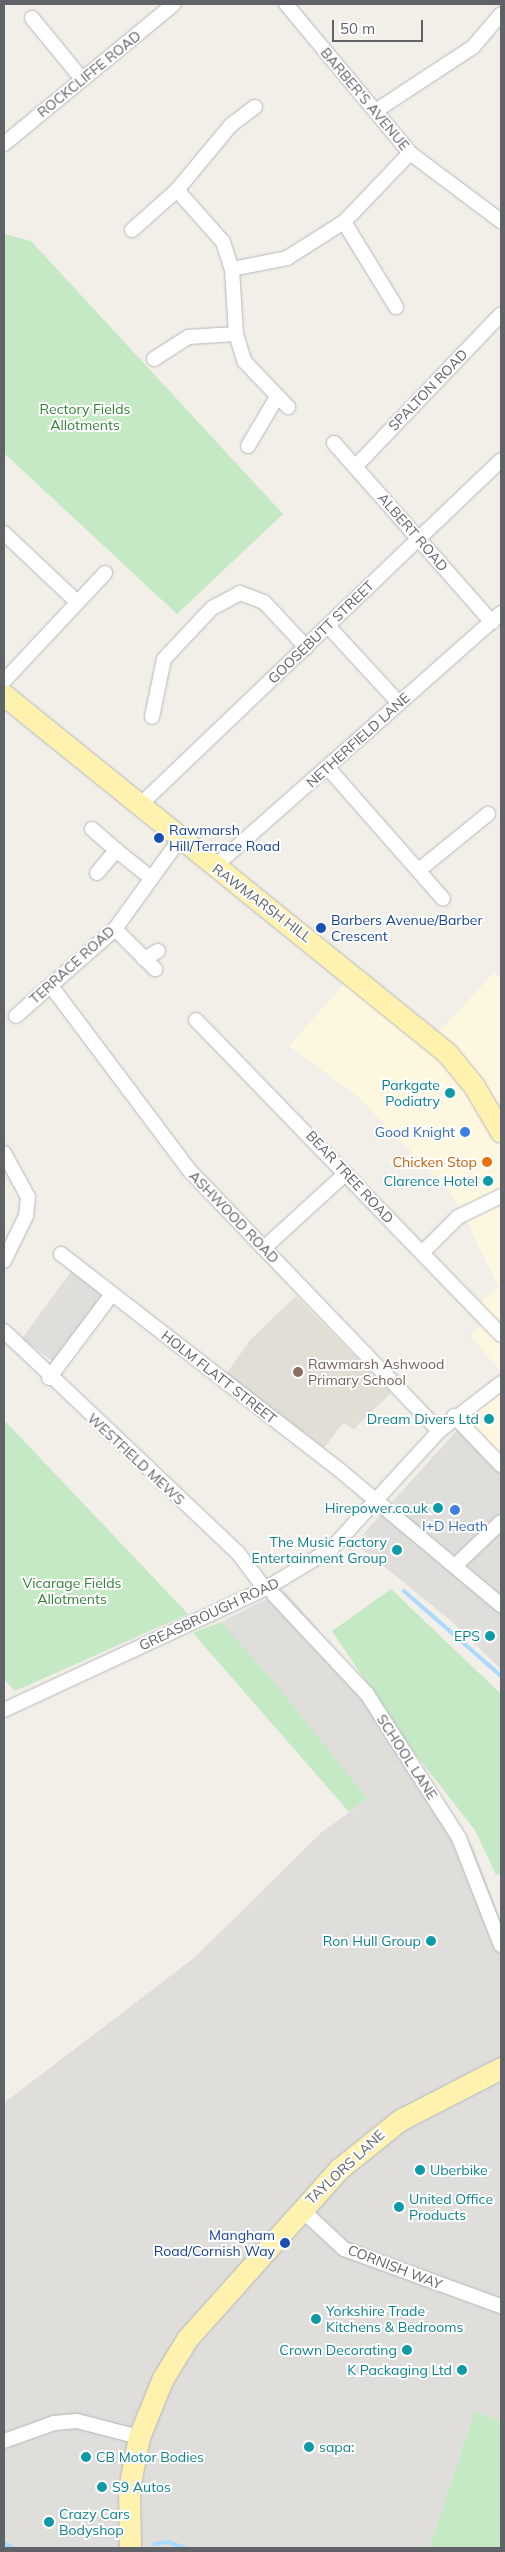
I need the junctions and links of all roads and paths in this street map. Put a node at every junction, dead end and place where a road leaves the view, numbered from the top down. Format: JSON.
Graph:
{"nodes":[{"id":1,"x":174,"y":4,"type":"edge"},
{"id":2,"x":286,"y":4,"type":"edge"},
{"id":3,"x":501,"y":14,"type":"edge"},
{"id":4,"x":32,"y":18,"type":"dead end"},
{"id":5,"x":82,"y":79,"type":"junction"},
{"id":6,"x":255,"y":107,"type":"dead end"},
{"id":7,"x":377,"y":110,"type":"junction"},
{"id":8,"x":4,"y":144,"type":"edge"},
{"id":9,"x":410,"y":153,"type":"junction"},
{"id":10,"x":177,"y":190,"type":"junction"},
{"id":11,"x":501,"y":221,"type":"edge"},
{"id":12,"x":344,"y":222,"type":"junction"},
{"id":13,"x":132,"y":230,"type":"dead end"},
{"id":14,"x":232,"y":270,"type":"junction"},
{"id":15,"x":396,"y":307,"type":"dead end"},
{"id":16,"x":501,"y":314,"type":"edge"},
{"id":17,"x":236,"y":334,"type":"junction"},
{"id":18,"x":154,"y":359,"type":"dead end"},
{"id":19,"x":334,"y":443,"type":"dead end"},
{"id":20,"x":248,"y":446,"type":"dead end"},
{"id":21,"x":501,"y":460,"type":"edge"},
{"id":22,"x":355,"y":467,"type":"junction"},
{"id":23,"x":4,"y":534,"type":"edge"},
{"id":24,"x":418,"y":540,"type":"junction"},
{"id":25,"x":105,"y":573,"type":"dead end"},
{"id":26,"x":77,"y":602,"type":"junction"},
{"id":27,"x":496,"y":618,"type":"edge"},
{"id":28,"x":328,"y":626,"type":"junction"},
{"id":29,"x":306,"y":646,"type":"junction"},
{"id":30,"x":4,"y":680,"type":"edge"},
{"id":31,"x":4,"y":695,"type":"edge"},
{"id":32,"x":399,"y":703,"type":"junction"},
{"id":33,"x":152,"y":717,"type":"dead end"},
{"id":34,"x":328,"y":768,"type":"junction"},
{"id":35,"x":140,"y":805,"type":"junction"},
{"id":36,"x":488,"y":814,"type":"dead end"},
{"id":37,"x":92,"y":829,"type":"dead end"},
{"id":38,"x":180,"y":840,"type":"junction"},
{"id":39,"x":116,"y":850,"type":"junction"},
{"id":40,"x":214,"y":867,"type":"junction"},
{"id":41,"x":419,"y":870,"type":"junction"},
{"id":42,"x":97,"y":873,"type":"dead end"},
{"id":43,"x":151,"y":878,"type":"junction"},
{"id":44,"x":443,"y":899,"type":"dead end"},
{"id":45,"x":115,"y":929,"type":"junction"},
{"id":46,"x":158,"y":951,"type":"dead end"},
{"id":47,"x":144,"y":959,"type":"junction"},
{"id":48,"x":155,"y":969,"type":"dead end"},
{"id":49,"x":51,"y":986,"type":"junction"},
{"id":50,"x":16,"y":1016,"type":"dead end"},
{"id":51,"x":196,"y":1020,"type":"dead end"},
{"id":52,"x":500,"y":1131,"type":"edge"},
{"id":53,"x":4,"y":1152,"type":"edge"},
{"id":54,"x":346,"y":1173,"type":"junction"},
{"id":55,"x":501,"y":1196,"type":"edge"},
{"id":56,"x":264,"y":1248,"type":"junction"},
{"id":57,"x":422,"y":1253,"type":"junction"},
{"id":58,"x":61,"y":1254,"type":"dead end"},
{"id":59,"x":4,"y":1261,"type":"edge"},
{"id":60,"x":112,"y":1294,"type":"junction"},
{"id":61,"x":4,"y":1331,"type":"edge"},
{"id":62,"x":501,"y":1335,"type":"edge"},
{"id":63,"x":49,"y":1378,"type":"junction"},
{"id":64,"x":501,"y":1383,"type":"edge"},
{"id":65,"x":454,"y":1416,"type":"junction"},
{"id":66,"x":439,"y":1431,"type":"junction"},
{"id":67,"x":501,"y":1466,"type":"edge"},
{"id":68,"x":377,"y":1501,"type":"junction"},
{"id":69,"x":501,"y":1522,"type":"edge"},
{"id":70,"x":456,"y":1565,"type":"junction"},
{"id":71,"x":270,"y":1592,"type":"junction"},
{"id":72,"x":501,"y":1605,"type":"edge"},
{"id":73,"x":4,"y":1710,"type":"edge"},
{"id":74,"x":501,"y":1945,"type":"edge"},
{"id":75,"x":501,"y":2068,"type":"edge"},
{"id":76,"x":301,"y":2209,"type":"junction"},
{"id":77,"x":501,"y":2306,"type":"edge"},
{"id":78,"x":139,"y":2437,"type":"junction"},
{"id":79,"x":4,"y":2441,"type":"edge"},
{"id":80,"x":130,"y":2548,"type":"edge"}],
"edges":[{"from":1,"to":5,"type":"street","name":"ROCKCLIFFE ROAD"},
{"from":2,"to":7,"type":"street","name":"BARBER'S AVENUE"},
{"from":3,"to":7,"type":"street"},
{"from":4,"to":5,"type":"street"},
{"from":5,"to":8,"type":"street","name":"ROCKCLIFFE ROAD"},
{"from":6,"to":10,"type":"street"},
{"from":7,"to":9,"type":"street","name":"BARBER'S AVENUE"},
{"from":9,"to":11,"type":"street","name":"BARBER'S AVENUE"},
{"from":9,"to":12,"type":"street"},
{"from":10,"to":13,"type":"street"},
{"from":10,"to":14,"type":"street"},
{"from":12,"to":14,"type":"street"},
{"from":12,"to":15,"type":"street"},
{"from":14,"to":17,"type":"street"},
{"from":16,"to":22,"type":"street","name":"SPALTON ROAD"},
{"from":17,"to":18,"type":"street"},
{"from":17,"to":20,"type":"street"},
{"from":19,"to":22,"type":"street","name":"ALBERT ROAD"},
{"from":21,"to":24,"type":"street","name":"GOOSEBUTT STREET"},
{"from":22,"to":24,"type":"street","name":"ALBERT ROAD"},
{"from":23,"to":26,"type":"street"},
{"from":24,"to":27,"type":"street","name":"ALBERT ROAD"},
{"from":24,"to":28,"type":"street","name":"GOOSEBUTT STREET"},
{"from":25,"to":26,"type":"street"},
{"from":26,"to":30,"type":"street"},
{"from":27,"to":32,"type":"street","name":"NETHERFIELD LANE"},
{"from":28,"to":29,"type":"street","name":"GOOSEBUTT STREET"},
{"from":28,"to":32,"type":"street"},
{"from":29,"to":33,"type":"street"},
{"from":29,"to":35,"type":"street","name":"GOOSEBUTT STREET"},
{"from":31,"to":35,"type":"main road","name":"RAWMARSH HILL"},
{"from":32,"to":34,"type":"street","name":"NETHERFIELD LANE"},
{"from":34,"to":40,"type":"street","name":"NETHERFIELD LANE"},
{"from":34,"to":41,"type":"street"},
{"from":35,"to":38,"type":"main road","name":"RAWMARSH HILL"},
{"from":36,"to":41,"type":"street"},
{"from":37,"to":39,"type":"street"},
{"from":38,"to":40,"type":"main road","name":"RAWMARSH HILL"},
{"from":38,"to":43,"type":"street","name":"TERRACE ROAD"},
{"from":39,"to":42,"type":"street"},
{"from":39,"to":43,"type":"street"},
{"from":40,"to":52,"type":"main road","name":"RAWMARSH HILL"},
{"from":41,"to":44,"type":"street"},
{"from":43,"to":45,"type":"street","name":"TERRACE ROAD"},
{"from":45,"to":47,"type":"street"},
{"from":45,"to":49,"type":"street","name":"TERRACE ROAD"},
{"from":46,"to":47,"type":"street"},
{"from":47,"to":48,"type":"street"},
{"from":49,"to":50,"type":"street","name":"TERRACE ROAD"},
{"from":49,"to":56,"type":"street","name":"ASHWOOD ROAD"},
{"from":51,"to":54,"type":"street","name":"BEAR TREE ROAD"},
{"from":53,"to":59,"type":"street"},
{"from":54,"to":56,"type":"street"},
{"from":54,"to":57,"type":"street","name":"BEAR TREE ROAD"},
{"from":55,"to":57,"type":"street"},
{"from":56,"to":66,"type":"street","name":"ASHWOOD ROAD"},
{"from":57,"to":62,"type":"street","name":"BEAR TREE ROAD"},
{"from":58,"to":60,"type":"street","name":"HOLM FLATT STREET"},
{"from":60,"to":63,"type":"street"},
{"from":60,"to":68,"type":"street","name":"HOLM FLATT STREET"},
{"from":61,"to":63,"type":"street","name":"WESTFIELD MEWS"},
{"from":63,"to":71,"type":"street","name":"WESTFIELD MEWS"},
{"from":64,"to":65,"type":"street","name":"GREASBROUGH ROAD"},
{"from":65,"to":66,"type":"street","name":"GREASBROUGH ROAD"},
{"from":65,"to":67,"type":"street"},
{"from":66,"to":68,"type":"street","name":"GREASBROUGH ROAD"},
{"from":68,"to":70,"type":"street","name":"HOLM FLATT STREET"},
{"from":68,"to":71,"type":"street","name":"GREASBROUGH ROAD"},
{"from":69,"to":70,"type":"street"},
{"from":70,"to":72,"type":"street","name":"HOLM FLATT STREET"},
{"from":71,"to":73,"type":"street","name":"GREASBROUGH ROAD"},
{"from":71,"to":74,"type":"street","name":"SCHOOL LANE"},
{"from":75,"to":76,"type":"main road","name":"TAYLORS LANE"},
{"from":76,"to":77,"type":"street","name":"CORNISH WAY"},
{"from":76,"to":78,"type":"main road","name":"TAYLORS LANE"},
{"from":78,"to":79,"type":"street"},
{"from":78,"to":80,"type":"main road","name":"TAYLORS LANE"}]}
